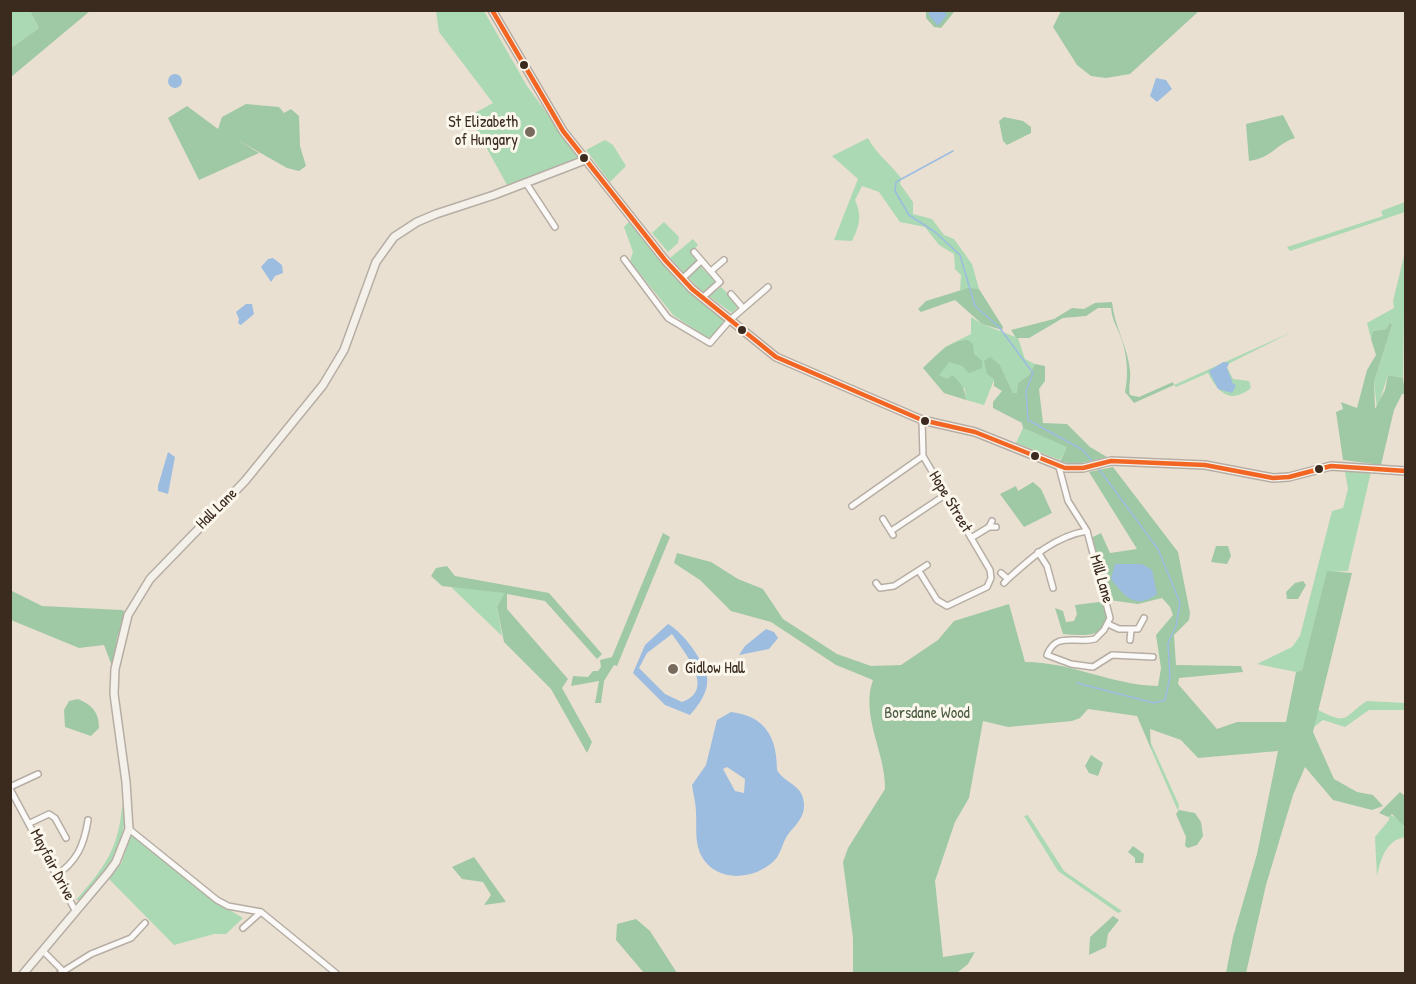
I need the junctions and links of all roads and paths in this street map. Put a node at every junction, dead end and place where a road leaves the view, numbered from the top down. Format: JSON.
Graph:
{"nodes":[{"id":1,"x":492,"y":10,"type":"edge"},
{"id":2,"x":585,"y":160,"type":"junction"},
{"id":3,"x":526,"y":183,"type":"junction"},
{"id":4,"x":555,"y":227,"type":"dead end"},
{"id":5,"x":694,"y":252,"type":"dead end"},
{"id":6,"x":624,"y":259,"type":"dead end"},
{"id":7,"x":724,"y":260,"type":"dead end"},
{"id":8,"x":701,"y":261,"type":"junction"},
{"id":9,"x":711,"y":271,"type":"junction"},
{"id":10,"x":682,"y":279,"type":"junction"},
{"id":11,"x":768,"y":287,"type":"dead end"},
{"id":12,"x":731,"y":294,"type":"dead end"},
{"id":13,"x":702,"y":298,"type":"junction"},
{"id":14,"x":743,"y":308,"type":"junction"},
{"id":15,"x":730,"y":320,"type":"junction"},
{"id":16,"x":922,"y":420,"type":"junction"},
{"id":17,"x":923,"y":456,"type":"junction"},
{"id":18,"x":1059,"y":467,"type":"junction"},
{"id":19,"x":1406,"y":471,"type":"edge"},
{"id":20,"x":945,"y":495,"type":"junction"},
{"id":21,"x":852,"y":506,"type":"dead end"},
{"id":22,"x":883,"y":519,"type":"dead end"},
{"id":23,"x":992,"y":525,"type":"dead end"},
{"id":24,"x":1087,"y":531,"type":"junction"},
{"id":25,"x":971,"y":538,"type":"junction"},
{"id":26,"x":1038,"y":552,"type":"junction"},
{"id":27,"x":927,"y":565,"type":"dead end"},
{"id":28,"x":919,"y":571,"type":"junction"},
{"id":29,"x":1001,"y":573,"type":"dead end"},
{"id":30,"x":876,"y":583,"type":"dead end"},
{"id":31,"x":1053,"y":588,"type":"dead end"},
{"id":32,"x":1144,"y":618,"type":"dead end"},
{"id":33,"x":1107,"y":624,"type":"junction"},
{"id":34,"x":1131,"y":630,"type":"junction"},
{"id":35,"x":1130,"y":640,"type":"dead end"},
{"id":36,"x":1153,"y":657,"type":"dead end"},
{"id":37,"x":38,"y":774,"type":"dead end"},
{"id":38,"x":10,"y":788,"type":"edge"},
{"id":39,"x":88,"y":820,"type":"dead end"},
{"id":40,"x":30,"y":823,"type":"junction"},
{"id":41,"x":129,"y":829,"type":"junction"},
{"id":42,"x":66,"y":838,"type":"dead end"},
{"id":43,"x":55,"y":876,"type":"junction"},
{"id":44,"x":75,"y":910,"type":"junction"},
{"id":45,"x":258,"y":912,"type":"junction"},
{"id":46,"x":145,"y":923,"type":"dead end"},
{"id":47,"x":243,"y":928,"type":"dead end"},
{"id":48,"x":139,"y":930,"type":"junction"},
{"id":49,"x":144,"y":936,"type":"dead end"},
{"id":50,"x":43,"y":951,"type":"junction"},
{"id":51,"x":60,"y":972,"type":"edge"},
{"id":52,"x":23,"y":974,"type":"edge"},
{"id":53,"x":337,"y":974,"type":"edge"}],
"edges":[{"from":1,"to":2,"type":"main road"},
{"from":2,"to":3,"type":"main road","name":"Hall Lane"},
{"from":2,"to":10,"type":"main road"},
{"from":3,"to":4,"type":"street"},
{"from":3,"to":41,"type":"main road","name":"Hall Lane"},
{"from":5,"to":8,"type":"street"},
{"from":6,"to":15,"type":"street"},
{"from":7,"to":9,"type":"street"},
{"from":8,"to":9,"type":"street"},
{"from":8,"to":10,"type":"street"},
{"from":9,"to":13,"type":"street"},
{"from":10,"to":13,"type":"main road"},
{"from":11,"to":14,"type":"street"},
{"from":12,"to":14,"type":"street"},
{"from":13,"to":15,"type":"main road"},
{"from":14,"to":15,"type":"street"},
{"from":15,"to":16,"type":"main road"},
{"from":16,"to":17,"type":"street","name":"Hope Street"},
{"from":16,"to":18,"type":"main road"},
{"from":17,"to":20,"type":"street","name":"Hope Street"},
{"from":17,"to":21,"type":"street"},
{"from":18,"to":19,"type":"main road"},
{"from":18,"to":24,"type":"street","name":"Mill Lane"},
{"from":20,"to":22,"type":"street"},
{"from":20,"to":25,"type":"street","name":"Hope Street"},
{"from":23,"to":25,"type":"street"},
{"from":24,"to":26,"type":"street"},
{"from":24,"to":33,"type":"street","name":"Mill Lane"},
{"from":25,"to":28,"type":"street","name":"Hope Street"},
{"from":26,"to":29,"type":"street"},
{"from":26,"to":31,"type":"street"},
{"from":27,"to":28,"type":"street"},
{"from":28,"to":30,"type":"street"},
{"from":32,"to":34,"type":"street"},
{"from":33,"to":34,"type":"street"},
{"from":33,"to":36,"type":"street","name":"Mill Lane"},
{"from":34,"to":35,"type":"street"},
{"from":37,"to":38,"type":"street"},
{"from":38,"to":40,"type":"street","name":"Mayfair Drive"},
{"from":39,"to":43,"type":"street"},
{"from":40,"to":42,"type":"street"},
{"from":40,"to":43,"type":"street","name":"Mayfair Drive"},
{"from":41,"to":44,"type":"main road","name":"Hall Lane"},
{"from":41,"to":45,"type":"street"},
{"from":43,"to":44,"type":"street","name":"Mayfair Drive"},
{"from":44,"to":50,"type":"main road","name":"Hall Lane"},
{"from":45,"to":47,"type":"street"},
{"from":45,"to":53,"type":"street"},
{"from":46,"to":48,"type":"street"},
{"from":48,"to":49,"type":"street"},
{"from":48,"to":51,"type":"street"},
{"from":50,"to":51,"type":"street"},
{"from":50,"to":52,"type":"main road","name":"Hall Lane"}]}
